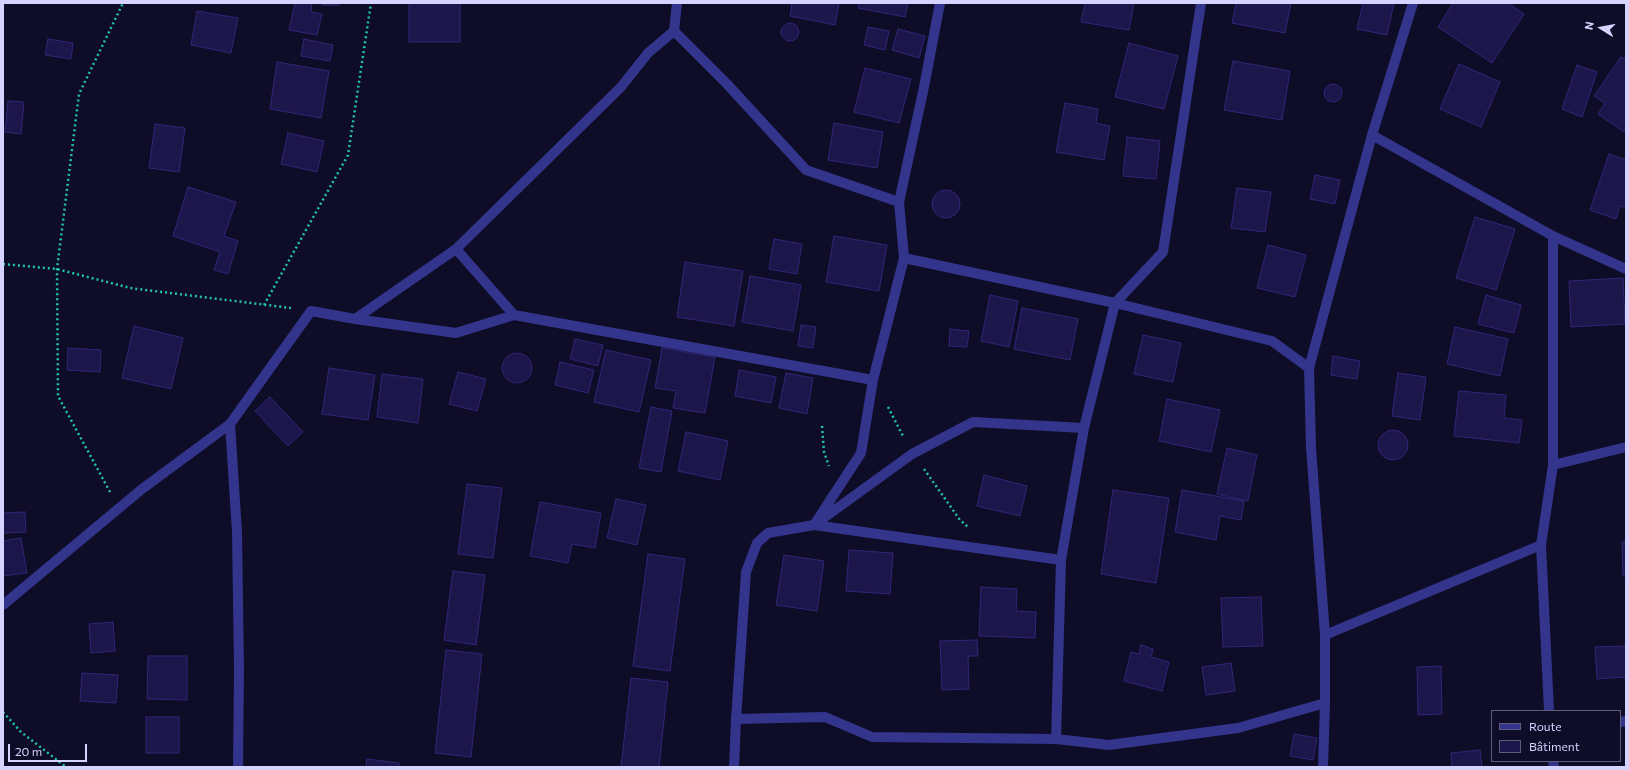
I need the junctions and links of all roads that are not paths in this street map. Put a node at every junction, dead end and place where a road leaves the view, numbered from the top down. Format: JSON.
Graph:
{"nodes":[{"id":1,"x":677,"y":3,"type":"edge"},
{"id":2,"x":940,"y":3,"type":"edge"},
{"id":3,"x":1201,"y":3,"type":"edge"},
{"id":4,"x":1413,"y":3,"type":"edge"},
{"id":5,"x":674,"y":31,"type":"junction"},
{"id":6,"x":1372,"y":134,"type":"junction"},
{"id":7,"x":899,"y":202,"type":"junction"},
{"id":8,"x":1553,"y":236,"type":"junction"},
{"id":9,"x":456,"y":249,"type":"junction"},
{"id":10,"x":904,"y":258,"type":"junction"},
{"id":11,"x":1626,"y":269,"type":"edge"},
{"id":12,"x":1116,"y":303,"type":"junction"},
{"id":13,"x":514,"y":315,"type":"junction"},
{"id":14,"x":355,"y":319,"type":"junction"},
{"id":15,"x":1308,"y":368,"type":"junction"},
{"id":16,"x":873,"y":380,"type":"junction"},
{"id":17,"x":230,"y":424,"type":"junction"},
{"id":18,"x":1084,"y":428,"type":"junction"},
{"id":19,"x":1626,"y":447,"type":"edge"},
{"id":20,"x":1553,"y":465,"type":"junction"},
{"id":21,"x":814,"y":524,"type":"junction"},
{"id":22,"x":1541,"y":545,"type":"junction"},
{"id":23,"x":1061,"y":560,"type":"junction"},
{"id":24,"x":3,"y":605,"type":"edge"},
{"id":25,"x":1325,"y":635,"type":"junction"},
{"id":26,"x":1325,"y":703,"type":"junction"},
{"id":27,"x":1549,"y":710,"type":"edge"},
{"id":28,"x":736,"y":719,"type":"junction"},
{"id":29,"x":1056,"y":739,"type":"junction"},
{"id":30,"x":238,"y":767,"type":"edge"},
{"id":31,"x":734,"y":767,"type":"edge"},
{"id":32,"x":1323,"y":767,"type":"edge"}],
"edges":[{"from":1,"to":5,"type":"street"},
{"from":2,"to":7,"type":"street"},
{"from":3,"to":12,"type":"street"},
{"from":4,"to":6,"type":"street"},
{"from":5,"to":7,"type":"street"},
{"from":5,"to":9,"type":"street"},
{"from":6,"to":8,"type":"street"},
{"from":6,"to":15,"type":"street"},
{"from":7,"to":10,"type":"street"},
{"from":8,"to":11,"type":"street"},
{"from":8,"to":20,"type":"street"},
{"from":9,"to":13,"type":"street"},
{"from":9,"to":14,"type":"street"},
{"from":10,"to":12,"type":"street"},
{"from":10,"to":16,"type":"street"},
{"from":12,"to":15,"type":"street"},
{"from":12,"to":18,"type":"street"},
{"from":13,"to":14,"type":"street"},
{"from":13,"to":16,"type":"street"},
{"from":14,"to":17,"type":"street"},
{"from":15,"to":25,"type":"street"},
{"from":16,"to":21,"type":"street"},
{"from":17,"to":24,"type":"street"},
{"from":17,"to":30,"type":"street"},
{"from":18,"to":21,"type":"street"},
{"from":18,"to":23,"type":"street"},
{"from":19,"to":20,"type":"street"},
{"from":20,"to":22,"type":"street"},
{"from":21,"to":23,"type":"street"},
{"from":21,"to":28,"type":"street"},
{"from":22,"to":25,"type":"street"},
{"from":22,"to":27,"type":"street"},
{"from":23,"to":29,"type":"street"},
{"from":25,"to":26,"type":"street"},
{"from":26,"to":29,"type":"street"},
{"from":26,"to":32,"type":"street"},
{"from":28,"to":29,"type":"street"},
{"from":28,"to":31,"type":"street"}]}
